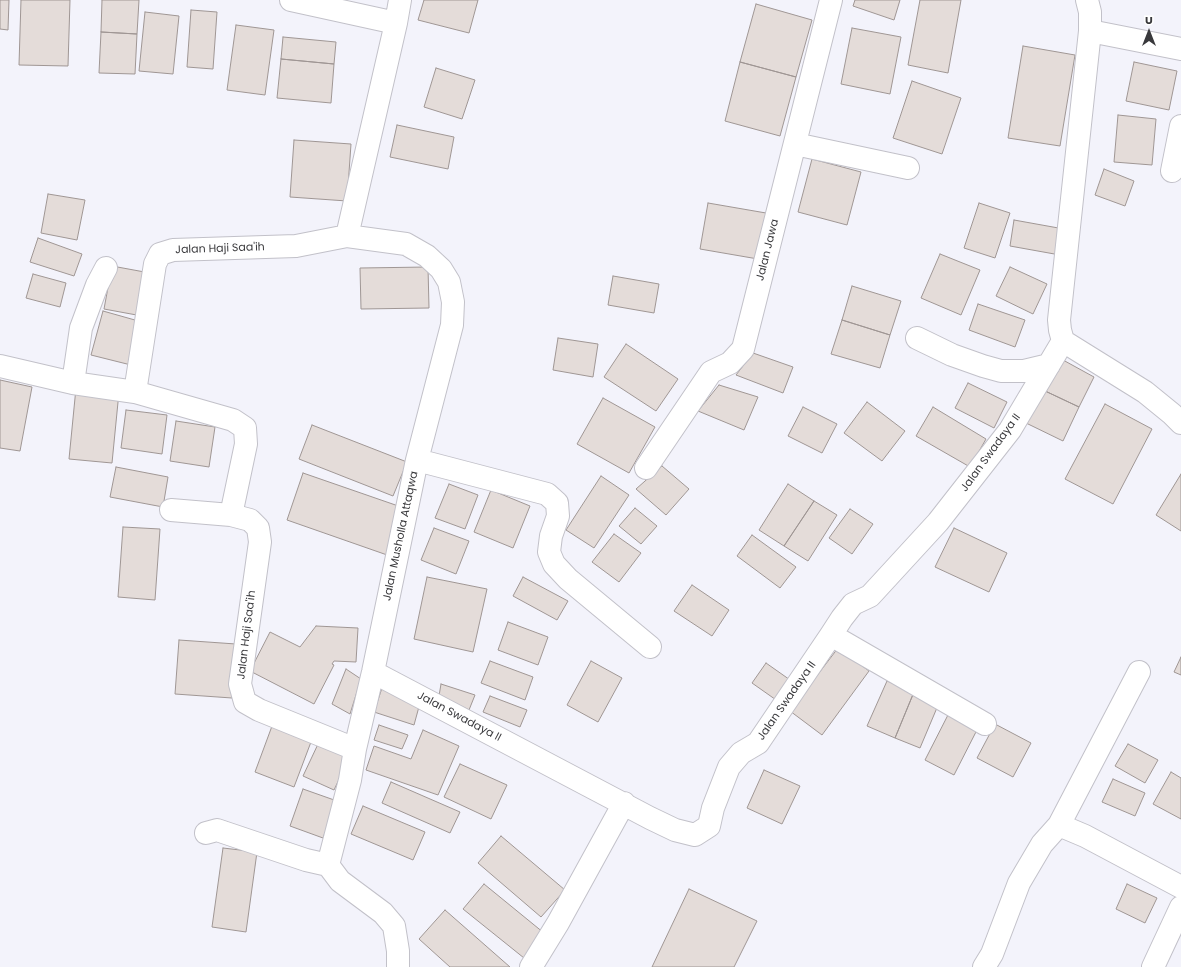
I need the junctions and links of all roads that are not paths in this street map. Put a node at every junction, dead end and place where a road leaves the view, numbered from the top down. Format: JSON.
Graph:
{"nodes":[{"id":1,"x":291,"y":0,"type":"edge"},
{"id":2,"x":400,"y":0,"type":"edge"},
{"id":3,"x":831,"y":0,"type":"edge"},
{"id":4,"x":1087,"y":0,"type":"edge"},
{"id":5,"x":396,"y":23,"type":"junction"},
{"id":6,"x":1090,"y":31,"type":"junction"},
{"id":7,"x":1181,"y":49,"type":"edge"},
{"id":8,"x":1181,"y":126,"type":"edge"},
{"id":9,"x":795,"y":144,"type":"junction"},
{"id":10,"x":908,"y":168,"type":"dead end"},
{"id":11,"x":1172,"y":172,"type":"dead end"},
{"id":12,"x":347,"y":236,"type":"junction"},
{"id":13,"x":106,"y":268,"type":"dead end"},
{"id":14,"x":452,"y":325,"type":"joint"},
{"id":15,"x":916,"y":338,"type":"dead end"},
{"id":16,"x":1063,"y":341,"type":"junction"},
{"id":17,"x":1049,"y":365,"type":"junction"},
{"id":18,"x":0,"y":366,"type":"edge"},
{"id":19,"x":73,"y":383,"type":"junction"},
{"id":20,"x":135,"y":392,"type":"junction"},
{"id":21,"x":1181,"y":423,"type":"edge"},
{"id":22,"x":417,"y":460,"type":"junction"},
{"id":23,"x":646,"y":468,"type":"dead end"},
{"id":24,"x":171,"y":510,"type":"dead end"},
{"id":25,"x":231,"y":515,"type":"junction"},
{"id":26,"x":832,"y":635,"type":"junction"},
{"id":27,"x":650,"y":647,"type":"dead end"},
{"id":28,"x":373,"y":672,"type":"junction"},
{"id":29,"x":1139,"y":672,"type":"dead end"},
{"id":30,"x":985,"y":724,"type":"dead end"},
{"id":31,"x":355,"y":749,"type":"junction"},
{"id":32,"x":624,"y":803,"type":"junction"},
{"id":33,"x":1059,"y":825,"type":"junction"},
{"id":34,"x":206,"y":833,"type":"dead end"},
{"id":35,"x":328,"y":865,"type":"junction"},
{"id":36,"x":1181,"y":886,"type":"edge"},
{"id":37,"x":1181,"y":906,"type":"edge"},
{"id":38,"x":398,"y":967,"type":"edge"},
{"id":39,"x":531,"y":967,"type":"edge"},
{"id":40,"x":984,"y":967,"type":"edge"},
{"id":41,"x":1153,"y":967,"type":"edge"}],
"edges":[{"from":1,"to":5,"type":"street"},
{"from":2,"to":5,"type":"street"},
{"from":3,"to":9,"type":"street","name":"Jalan Jawa"},
{"from":4,"to":6,"type":"street"},
{"from":5,"to":12,"type":"street"},
{"from":6,"to":7,"type":"street"},
{"from":6,"to":16,"type":"street"},
{"from":8,"to":11,"type":"street"},
{"from":9,"to":10,"type":"street"},
{"from":9,"to":23,"type":"street","name":"Jalan Jawa"},
{"from":12,"to":14,"type":"street","name":"Jalan Haji Saa'ih"},
{"from":12,"to":20,"type":"street","name":"Jalan Haji Saa'ih"},
{"from":13,"to":19,"type":"street"},
{"from":14,"to":22,"type":"street","name":"Jalan Musholla Attaqwa"},
{"from":15,"to":17,"type":"street"},
{"from":16,"to":17,"type":"street","name":"Jalan Swadaya II"},
{"from":16,"to":21,"type":"street"},
{"from":17,"to":26,"type":"street","name":"Jalan Swadaya II"},
{"from":18,"to":19,"type":"street"},
{"from":19,"to":20,"type":"street"},
{"from":20,"to":25,"type":"street"},
{"from":22,"to":27,"type":"street"},
{"from":22,"to":28,"type":"street","name":"Jalan Musholla Attaqwa"},
{"from":24,"to":25,"type":"street","name":"Jalan Haji Saa'ih"},
{"from":25,"to":31,"type":"street","name":"Jalan Haji Saa'ih"},
{"from":26,"to":30,"type":"street"},
{"from":26,"to":32,"type":"street","name":"Jalan Swadaya II"},
{"from":28,"to":31,"type":"street","name":"Jalan Musholla Attaqwa"},
{"from":28,"to":32,"type":"street","name":"Jalan Swadaya II"},
{"from":29,"to":33,"type":"street"},
{"from":31,"to":35,"type":"street","name":"Jalan Musholla Attaqwa"},
{"from":32,"to":39,"type":"street"},
{"from":33,"to":36,"type":"street"},
{"from":33,"to":40,"type":"street"},
{"from":34,"to":35,"type":"street"},
{"from":35,"to":38,"type":"street"},
{"from":37,"to":41,"type":"street"}]}
